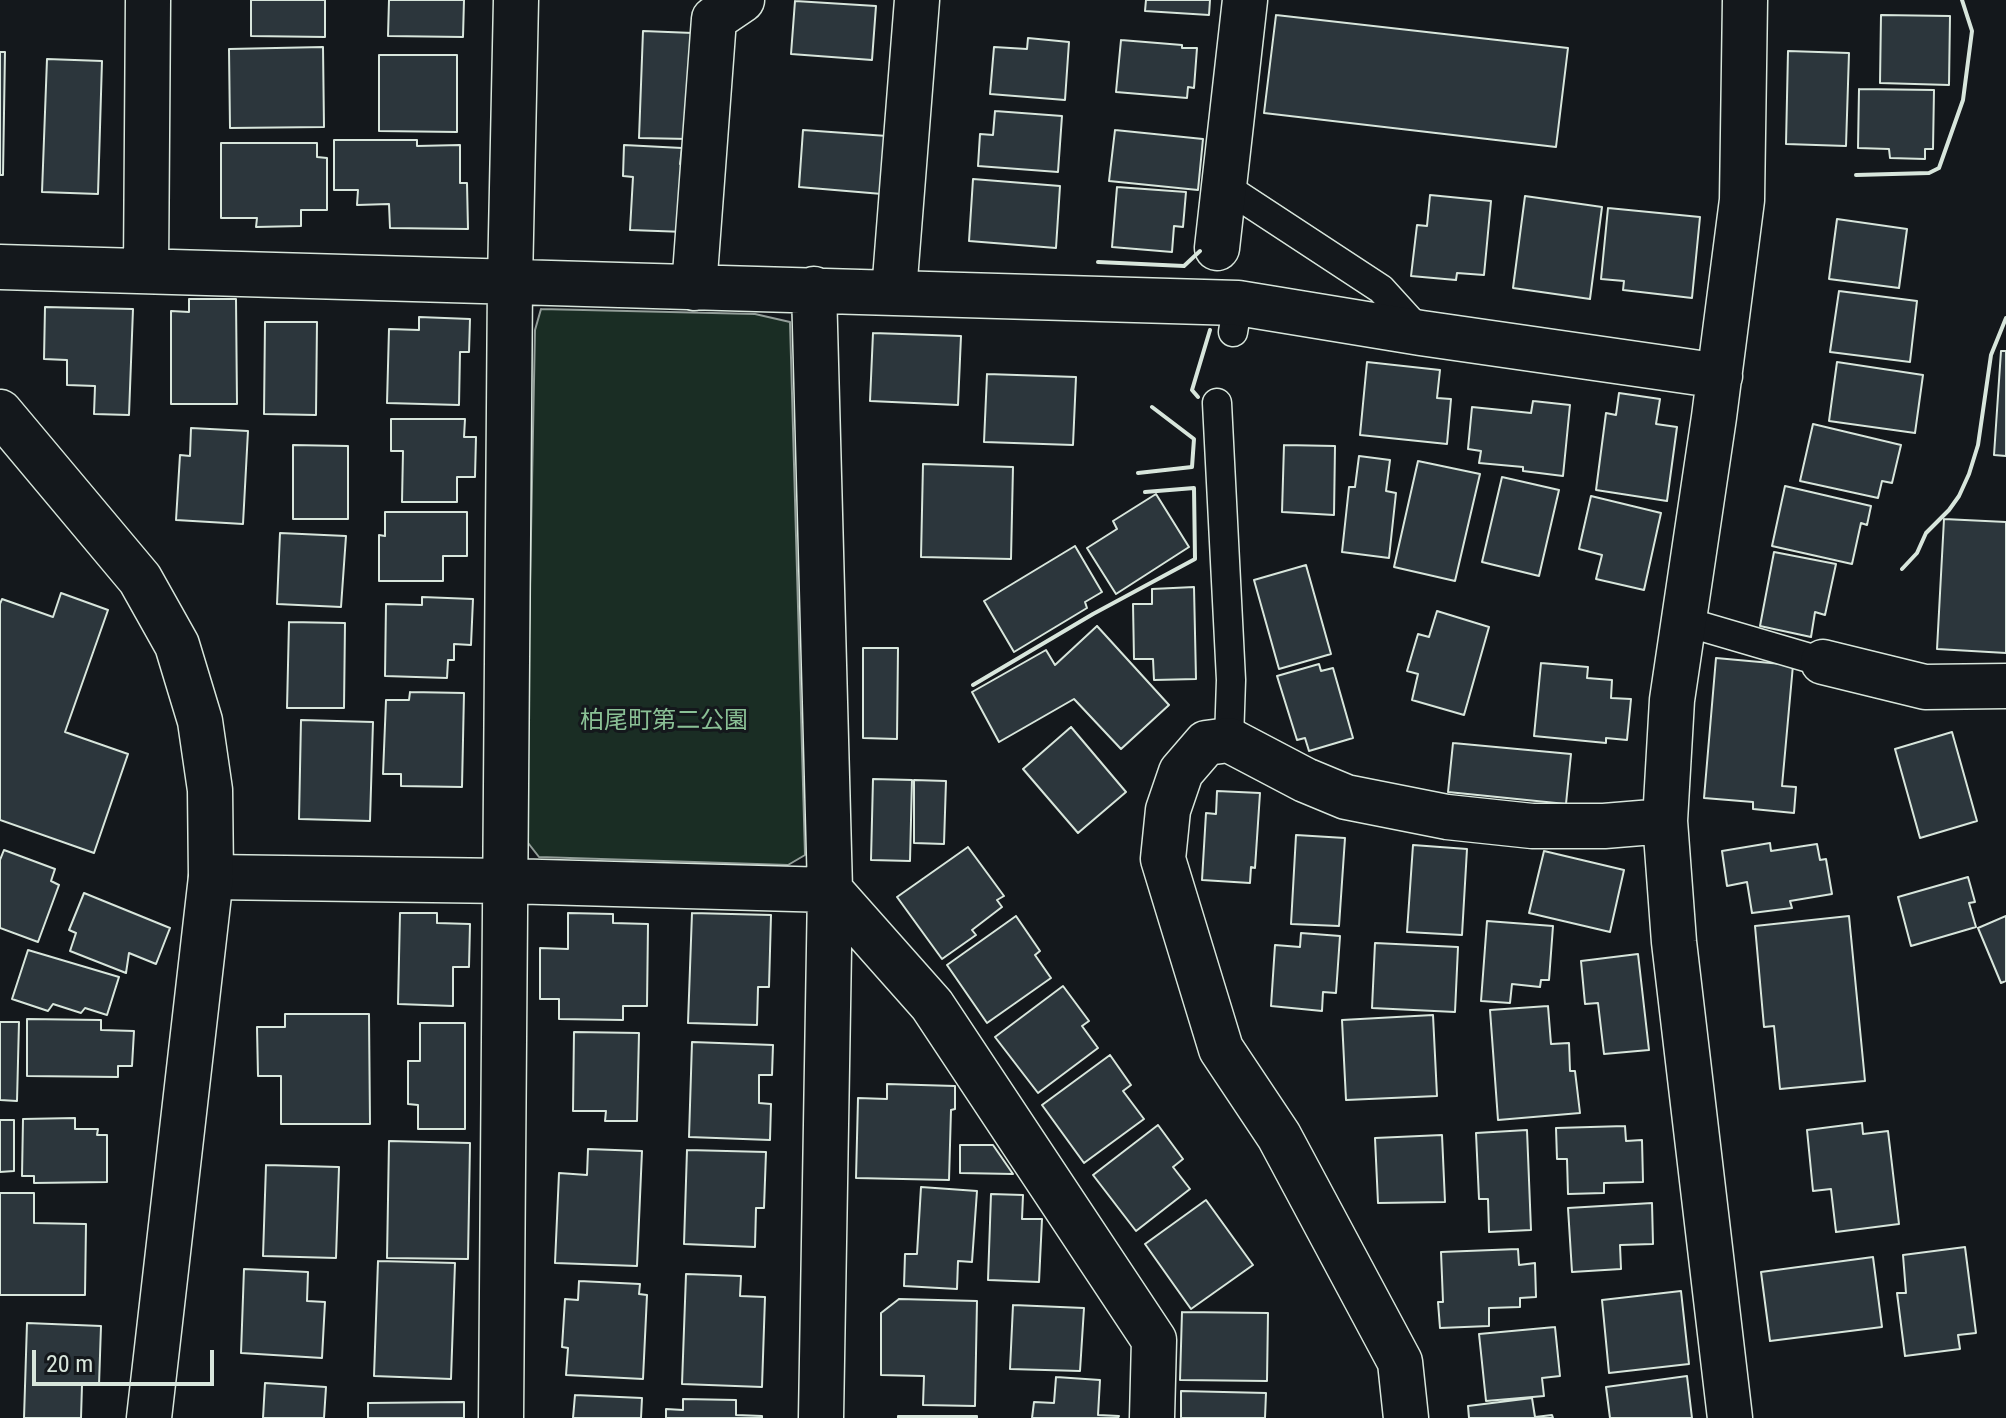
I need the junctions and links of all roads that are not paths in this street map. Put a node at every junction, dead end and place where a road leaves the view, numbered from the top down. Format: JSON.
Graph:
{"nodes":[{"id":1,"x":148,"y":0,"type":"edge"},
{"id":2,"x":516,"y":0,"type":"edge"},
{"id":3,"x":742,"y":0,"type":"edge"},
{"id":4,"x":917,"y":0,"type":"edge"},
{"id":5,"x":1245,"y":0,"type":"edge"},
{"id":6,"x":1745,"y":0,"type":"edge"},
{"id":7,"x":1224,"y":186,"type":"junction"},
{"id":8,"x":1217,"y":248,"type":"dead end"},
{"id":9,"x":0,"y":267,"type":"edge"},
{"id":10,"x":146,"y":271,"type":"junction"},
{"id":11,"x":510,"y":282,"type":"junction"},
{"id":12,"x":694,"y":288,"type":"junction"},
{"id":13,"x":814,"y":289,"type":"junction"},
{"id":14,"x":894,"y":292,"type":"junction"},
{"id":15,"x":1421,"y":333,"type":"junction"},
{"id":16,"x":1720,"y":376,"type":"junction"},
{"id":17,"x":1217,"y":403,"type":"dead end"},
{"id":18,"x":0,"y":412,"type":"edge"},
{"id":19,"x":1683,"y":621,"type":"junction"},
{"id":20,"x":1823,"y":662,"type":"joint"},
{"id":21,"x":2006,"y":686,"type":"edge"},
{"id":22,"x":1229,"y":740,"type":"junction"},
{"id":23,"x":1665,"y":821,"type":"junction"},
{"id":24,"x":211,"y":877,"type":"junction"},
{"id":25,"x":506,"y":881,"type":"junction"},
{"id":26,"x":830,"y":890,"type":"junction"},
{"id":27,"x":149,"y":1418,"type":"edge"},
{"id":28,"x":501,"y":1418,"type":"edge"},
{"id":29,"x":821,"y":1418,"type":"edge"},
{"id":30,"x":1152,"y":1418,"type":"edge"},
{"id":31,"x":1406,"y":1418,"type":"edge"},
{"id":32,"x":1730,"y":1418,"type":"edge"}],
"edges":[{"from":1,"to":10,"type":"street"},
{"from":2,"to":11,"type":"street"},
{"from":3,"to":12,"type":"street"},
{"from":4,"to":14,"type":"street"},
{"from":5,"to":7,"type":"street"},
{"from":6,"to":16,"type":"street"},
{"from":7,"to":8,"type":"street"},
{"from":7,"to":15,"type":"lane"},
{"from":9,"to":10,"type":"street"},
{"from":10,"to":11,"type":"street"},
{"from":11,"to":12,"type":"street"},
{"from":11,"to":25,"type":"street"},
{"from":12,"to":13,"type":"street"},
{"from":13,"to":14,"type":"street"},
{"from":13,"to":26,"type":"street"},
{"from":14,"to":15,"type":"street"},
{"from":15,"to":16,"type":"street"},
{"from":16,"to":19,"type":"street"},
{"from":17,"to":22,"type":"lane"},
{"from":18,"to":24,"type":"street"},
{"from":19,"to":20,"type":"lane"},
{"from":19,"to":23,"type":"street"},
{"from":20,"to":21,"type":"street"},
{"from":22,"to":23,"type":"street"},
{"from":22,"to":31,"type":"street"},
{"from":23,"to":32,"type":"street"},
{"from":24,"to":25,"type":"street"},
{"from":24,"to":27,"type":"street"},
{"from":25,"to":26,"type":"street"},
{"from":25,"to":28,"type":"street"},
{"from":26,"to":29,"type":"street"},
{"from":26,"to":30,"type":"street"}]}
